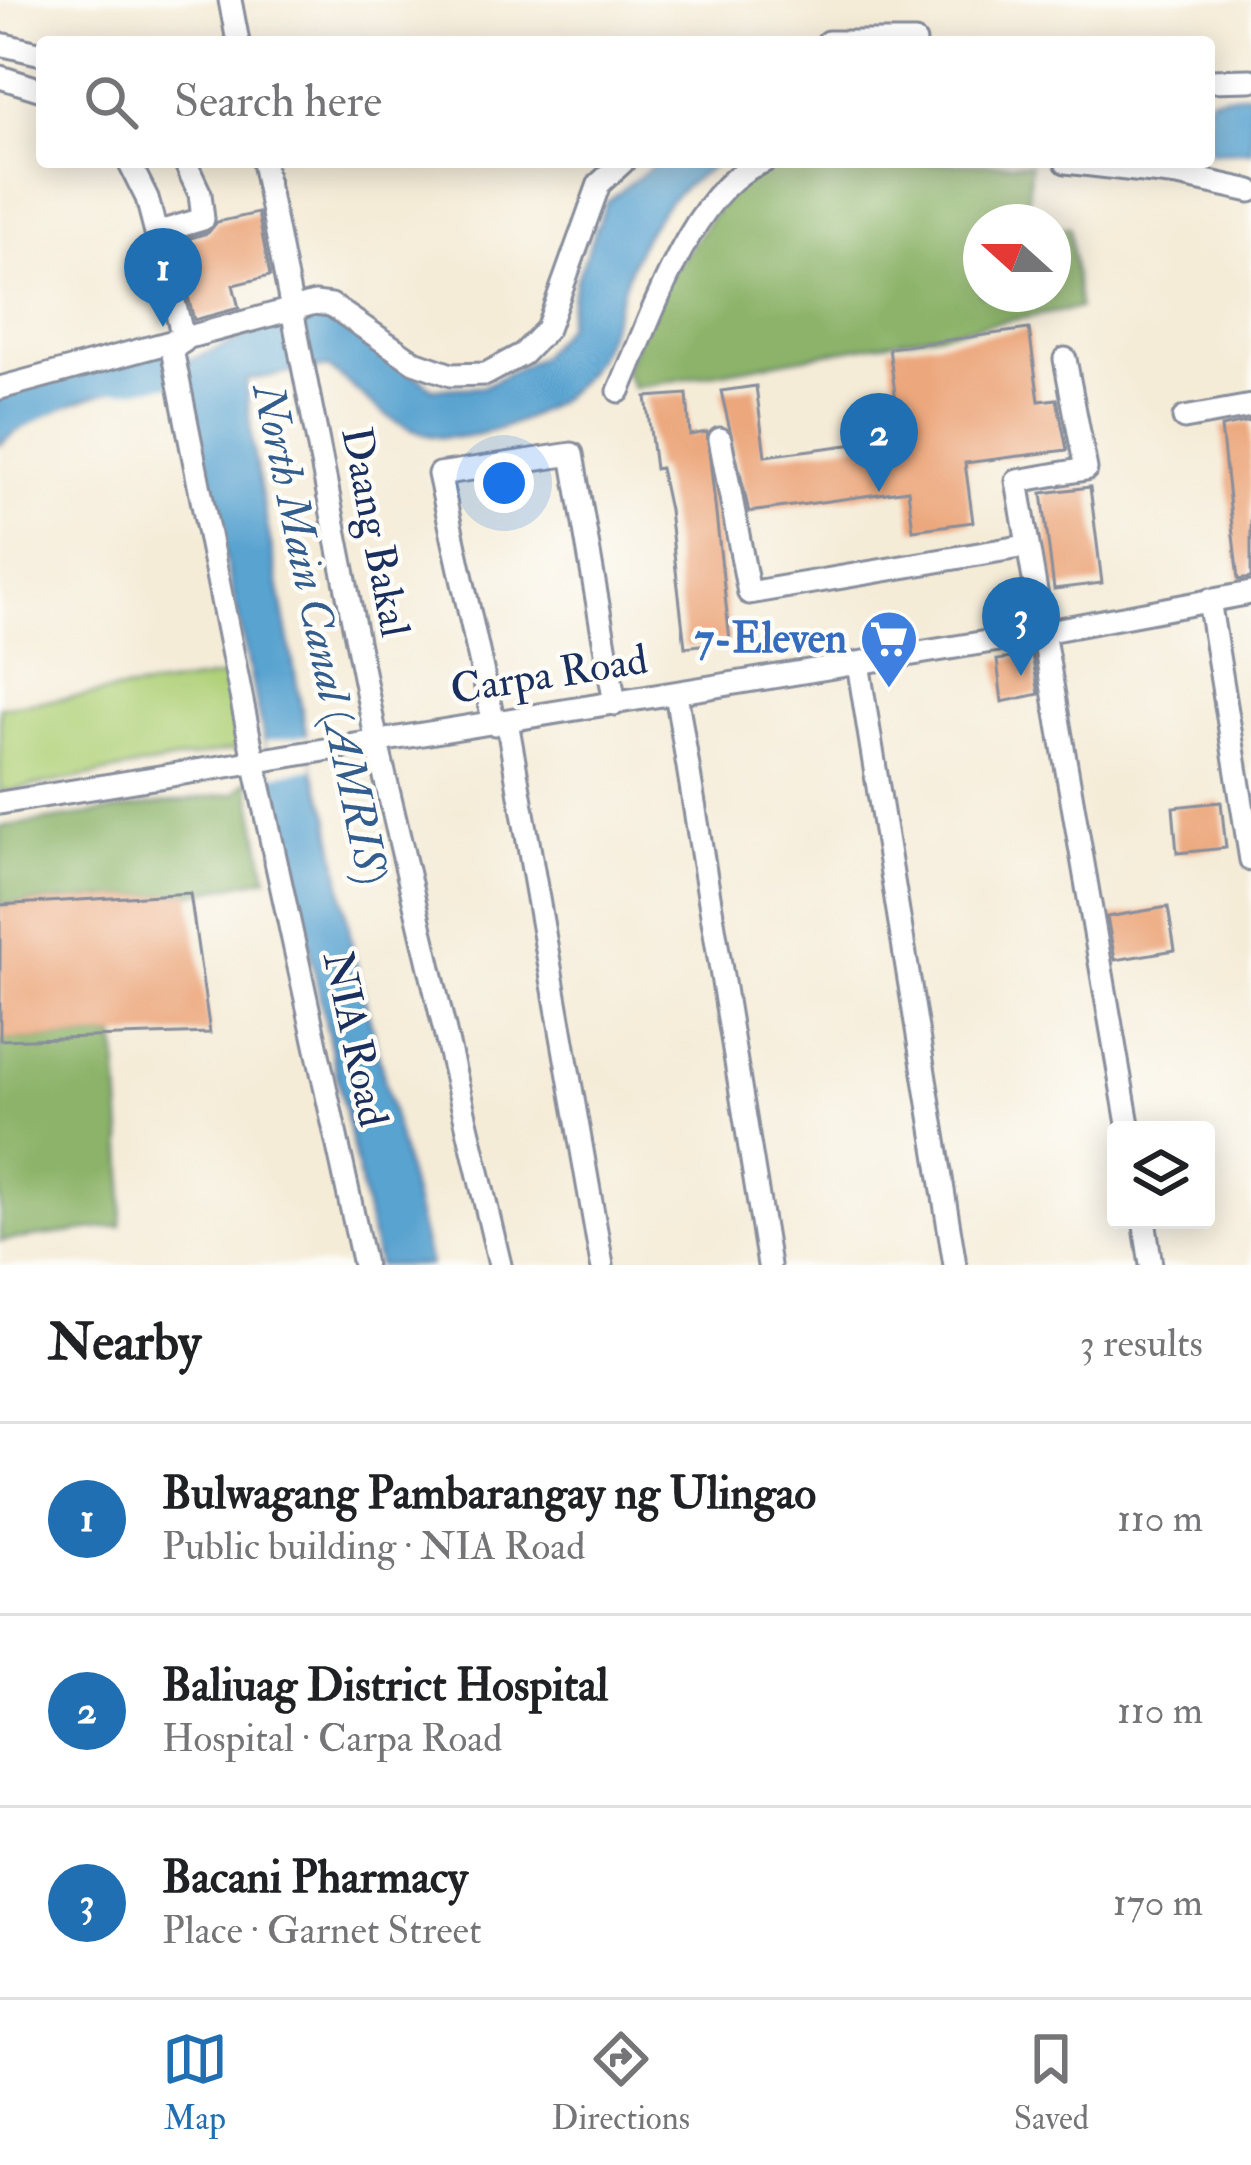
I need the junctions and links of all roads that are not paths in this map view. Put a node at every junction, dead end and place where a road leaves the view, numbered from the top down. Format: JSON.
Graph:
{"nodes":[{"id":1,"x":230,"y":0,"type":"edge"},
{"id":2,"x":237,"y":36,"type":"edge"},
{"id":3,"x":0,"y":44,"type":"edge"},
{"id":4,"x":36,"y":53,"type":"edge"},
{"id":5,"x":0,"y":76,"type":"edge"},
{"id":6,"x":1251,"y":80,"type":"edge"},
{"id":7,"x":1215,"y":81,"type":"edge"},
{"id":8,"x":36,"y":88,"type":"edge"},
{"id":9,"x":130,"y":168,"type":"edge"},
{"id":10,"x":188,"y":168,"type":"edge"},
{"id":11,"x":264,"y":168,"type":"edge"},
{"id":12,"x":618,"y":168,"type":"edge"},
{"id":13,"x":753,"y":168,"type":"edge"},
{"id":14,"x":1118,"y":168,"type":"edge"},
{"id":15,"x":1251,"y":190,"type":"edge"},
{"id":16,"x":156,"y":233,"type":"junction"},
{"id":17,"x":292,"y":316,"type":"junction"},
{"id":18,"x":177,"y":354,"type":"junction"},
{"id":19,"x":1065,"y":359,"type":"dead end"},
{"id":20,"x":0,"y":388,"type":"edge"},
{"id":21,"x":619,"y":391,"type":"dead end"},
{"id":22,"x":1251,"y":406,"type":"edge"},
{"id":23,"x":1184,"y":418,"type":"dead end"},
{"id":24,"x":720,"y":439,"type":"dead end"},
{"id":25,"x":1026,"y":546,"type":"junction"},
{"id":26,"x":1251,"y":593,"type":"edge"},
{"id":27,"x":1209,"y":600,"type":"junction"},
{"id":28,"x":1045,"y":631,"type":"junction"},
{"id":29,"x":858,"y":663,"type":"junction"},
{"id":30,"x":676,"y":694,"type":"junction"},
{"id":31,"x":615,"y":704,"type":"junction"},
{"id":32,"x":501,"y":722,"type":"junction"},
{"id":33,"x":377,"y":743,"type":"junction"},
{"id":34,"x":258,"y":758,"type":"junction"},
{"id":35,"x":0,"y":803,"type":"edge"},
{"id":36,"x":1251,"y":860,"type":"edge"},
{"id":37,"x":1127,"y":1121,"type":"edge"},
{"id":38,"x":1145,"y":1229,"type":"edge"},
{"id":39,"x":364,"y":1265,"type":"edge"},
{"id":40,"x":500,"y":1265,"type":"edge"},
{"id":41,"x":602,"y":1265,"type":"edge"},
{"id":42,"x":769,"y":1265,"type":"edge"},
{"id":43,"x":955,"y":1265,"type":"edge"},
{"id":44,"x":1151,"y":1265,"type":"edge"}],
"edges":[{"from":1,"to":2,"type":"street"},
{"from":3,"to":4,"type":"street"},
{"from":5,"to":8,"type":"street"},
{"from":6,"to":7,"type":"street"},
{"from":9,"to":16,"type":"street","name":"NIA Road"},
{"from":10,"to":16,"type":"street"},
{"from":11,"to":17,"type":"street","name":"Daang Bakal"},
{"from":12,"to":17,"type":"street"},
{"from":13,"to":21,"type":"street"},
{"from":14,"to":15,"type":"street"},
{"from":16,"to":18,"type":"street","name":"NIA Road"},
{"from":17,"to":18,"type":"street"},
{"from":17,"to":33,"type":"street","name":"Daang Bakal"},
{"from":18,"to":20,"type":"street"},
{"from":18,"to":34,"type":"street","name":"NIA Road"},
{"from":19,"to":25,"type":"street"},
{"from":22,"to":23,"type":"street"},
{"from":24,"to":25,"type":"street"},
{"from":25,"to":28,"type":"street"},
{"from":26,"to":27,"type":"street","name":"Carpa Road"},
{"from":27,"to":28,"type":"street","name":"Carpa Road"},
{"from":27,"to":36,"type":"street"},
{"from":28,"to":29,"type":"street","name":"Carpa Road"},
{"from":28,"to":37,"type":"street"},
{"from":29,"to":30,"type":"street","name":"Carpa Road"},
{"from":29,"to":43,"type":"street"},
{"from":30,"to":31,"type":"street","name":"Carpa Road"},
{"from":30,"to":42,"type":"street"},
{"from":31,"to":32,"type":"street","name":"Carpa Road"},
{"from":31,"to":32,"type":"street"},
{"from":32,"to":33,"type":"street","name":"Carpa Road"},
{"from":32,"to":41,"type":"street"},
{"from":33,"to":34,"type":"street","name":"Carpa Road"},
{"from":33,"to":40,"type":"street","name":"Daang Bakal"},
{"from":34,"to":35,"type":"street","name":"Carpa Road"},
{"from":34,"to":39,"type":"street","name":"NIA Road"},
{"from":38,"to":44,"type":"street"}]}
